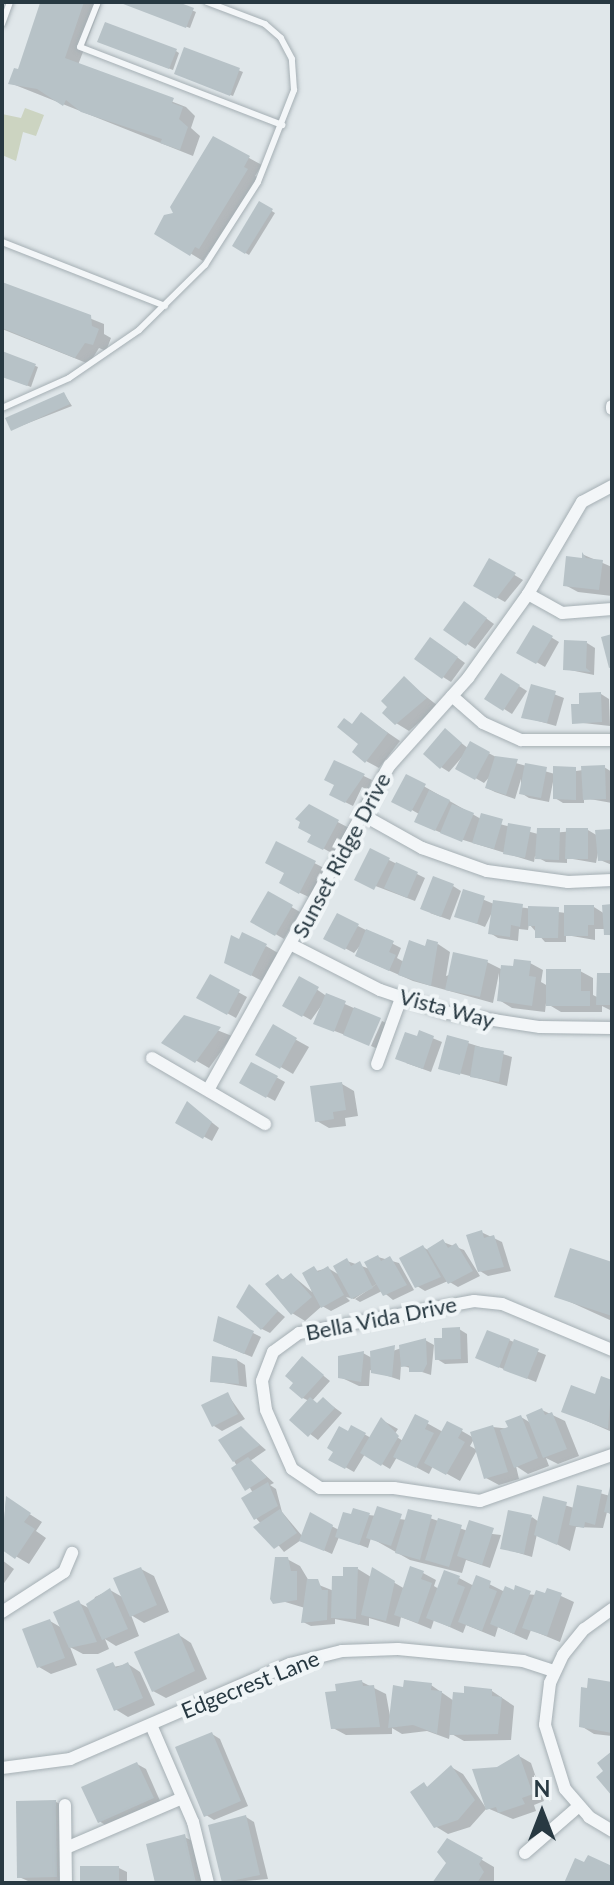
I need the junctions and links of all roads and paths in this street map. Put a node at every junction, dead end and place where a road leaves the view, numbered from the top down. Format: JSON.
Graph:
{"nodes":[{"id":1,"x":10,"y":2,"type":"edge"},
{"id":2,"x":98,"y":2,"type":"edge"},
{"id":3,"x":207,"y":2,"type":"edge"},
{"id":4,"x":2,"y":24,"type":"edge"},
{"id":5,"x":282,"y":125,"type":"junction"},
{"id":6,"x":2,"y":242,"type":"edge"},
{"id":7,"x":165,"y":306,"type":"junction"},
{"id":8,"x":2,"y":408,"type":"edge"},
{"id":9,"x":612,"y":486,"type":"edge"},
{"id":10,"x":528,"y":594,"type":"junction"},
{"id":11,"x":612,"y":609,"type":"edge"},
{"id":12,"x":452,"y":696,"type":"junction"},
{"id":13,"x":612,"y":740,"type":"edge"},
{"id":14,"x":363,"y":815,"type":"junction"},
{"id":15,"x":612,"y":880,"type":"edge"},
{"id":16,"x":292,"y":945,"type":"junction"},
{"id":17,"x":401,"y":998,"type":"junction"},
{"id":18,"x":612,"y":1028,"type":"edge"},
{"id":19,"x":152,"y":1058,"type":"dead end"},
{"id":20,"x":377,"y":1064,"type":"dead end"},
{"id":21,"x":208,"y":1090,"type":"junction"},
{"id":22,"x":265,"y":1124,"type":"dead end"},
{"id":23,"x":612,"y":1350,"type":"edge"},
{"id":24,"x":612,"y":1455,"type":"edge"},
{"id":25,"x":72,"y":1553,"type":"dead end"},
{"id":26,"x":612,"y":1609,"type":"edge"},
{"id":27,"x":2,"y":1612,"type":"edge"},
{"id":28,"x":554,"y":1671,"type":"junction"},
{"id":29,"x":151,"y":1725,"type":"junction"},
{"id":30,"x":2,"y":1768,"type":"edge"},
{"id":31,"x":182,"y":1798,"type":"junction"},
{"id":32,"x":65,"y":1805,"type":"dead end"},
{"id":33,"x":578,"y":1807,"type":"junction"},
{"id":34,"x":612,"y":1831,"type":"edge"},
{"id":35,"x":66,"y":1848,"type":"junction"},
{"id":36,"x":525,"y":1853,"type":"dead end"},
{"id":37,"x":66,"y":1883,"type":"edge"},
{"id":38,"x":208,"y":1883,"type":"edge"}],
"edges":[{"from":1,"to":4,"type":"lane"},
{"from":2,"to":5,"type":"lane"},
{"from":3,"to":5,"type":"lane"},
{"from":5,"to":7,"type":"lane"},
{"from":6,"to":7,"type":"lane"},
{"from":7,"to":8,"type":"lane"},
{"from":9,"to":10,"type":"street","name":"Sunset Ridge Drive"},
{"from":10,"to":11,"type":"street"},
{"from":10,"to":12,"type":"street","name":"Sunset Ridge Drive"},
{"from":12,"to":13,"type":"street"},
{"from":12,"to":14,"type":"street","name":"Sunset Ridge Drive"},
{"from":14,"to":15,"type":"street"},
{"from":14,"to":16,"type":"street","name":"Sunset Ridge Drive"},
{"from":16,"to":17,"type":"street","name":"Vista Way"},
{"from":16,"to":21,"type":"street","name":"Sunset Ridge Drive"},
{"from":17,"to":18,"type":"street","name":"Vista Way"},
{"from":17,"to":20,"type":"street"},
{"from":19,"to":21,"type":"street"},
{"from":21,"to":22,"type":"street"},
{"from":23,"to":24,"type":"street","name":"Bella Vida Drive"},
{"from":25,"to":27,"type":"street"},
{"from":26,"to":28,"type":"street"},
{"from":28,"to":29,"type":"street","name":"Edgecrest Lane"},
{"from":28,"to":33,"type":"street"},
{"from":29,"to":30,"type":"street","name":"Edgecrest Lane"},
{"from":29,"to":31,"type":"street"},
{"from":31,"to":35,"type":"street"},
{"from":31,"to":38,"type":"street"},
{"from":32,"to":35,"type":"street"},
{"from":33,"to":34,"type":"street"},
{"from":33,"to":36,"type":"street"},
{"from":35,"to":37,"type":"street"}]}
